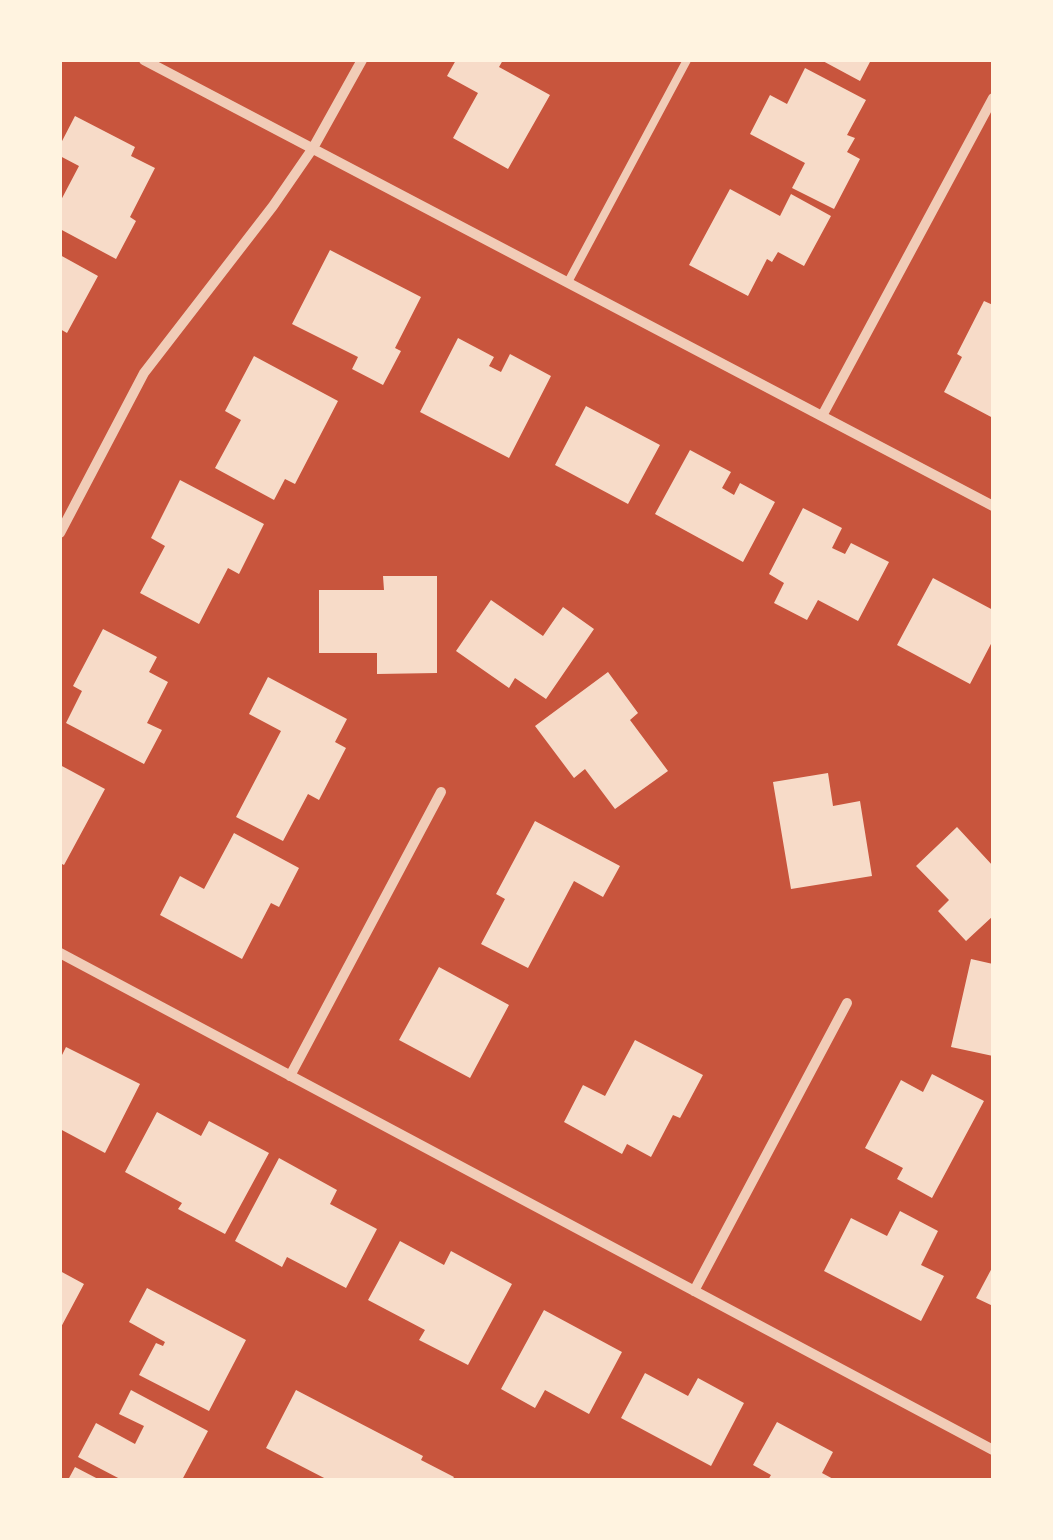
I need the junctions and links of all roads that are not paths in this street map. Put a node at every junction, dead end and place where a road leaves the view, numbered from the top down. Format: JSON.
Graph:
{"nodes":[{"id":1,"x":144,"y":60,"type":"edge"},
{"id":2,"x":362,"y":60,"type":"edge"},
{"id":3,"x":686,"y":60,"type":"edge"},
{"id":4,"x":993,"y":98,"type":"edge"},
{"id":5,"x":313,"y":148,"type":"junction"},
{"id":6,"x":568,"y":282,"type":"junction"},
{"id":7,"x":822,"y":416,"type":"junction"},
{"id":8,"x":993,"y":506,"type":"edge"},
{"id":9,"x":60,"y":533,"type":"edge"},
{"id":10,"x":441,"y":792,"type":"dead end"},
{"id":11,"x":60,"y":953,"type":"edge"},
{"id":12,"x":847,"y":1003,"type":"dead end"},
{"id":13,"x":290,"y":1076,"type":"junction"},
{"id":14,"x":694,"y":1291,"type":"junction"},
{"id":15,"x":993,"y":1450,"type":"edge"}],
"edges":[{"from":1,"to":5,"type":"street"},
{"from":2,"to":5,"type":"street"},
{"from":3,"to":6,"type":"lane"},
{"from":4,"to":7,"type":"street"},
{"from":5,"to":6,"type":"street"},
{"from":5,"to":9,"type":"street"},
{"from":6,"to":7,"type":"street"},
{"from":7,"to":8,"type":"street"},
{"from":10,"to":13,"type":"street"},
{"from":11,"to":13,"type":"street"},
{"from":12,"to":14,"type":"street"},
{"from":13,"to":14,"type":"street"},
{"from":14,"to":15,"type":"street"}]}
